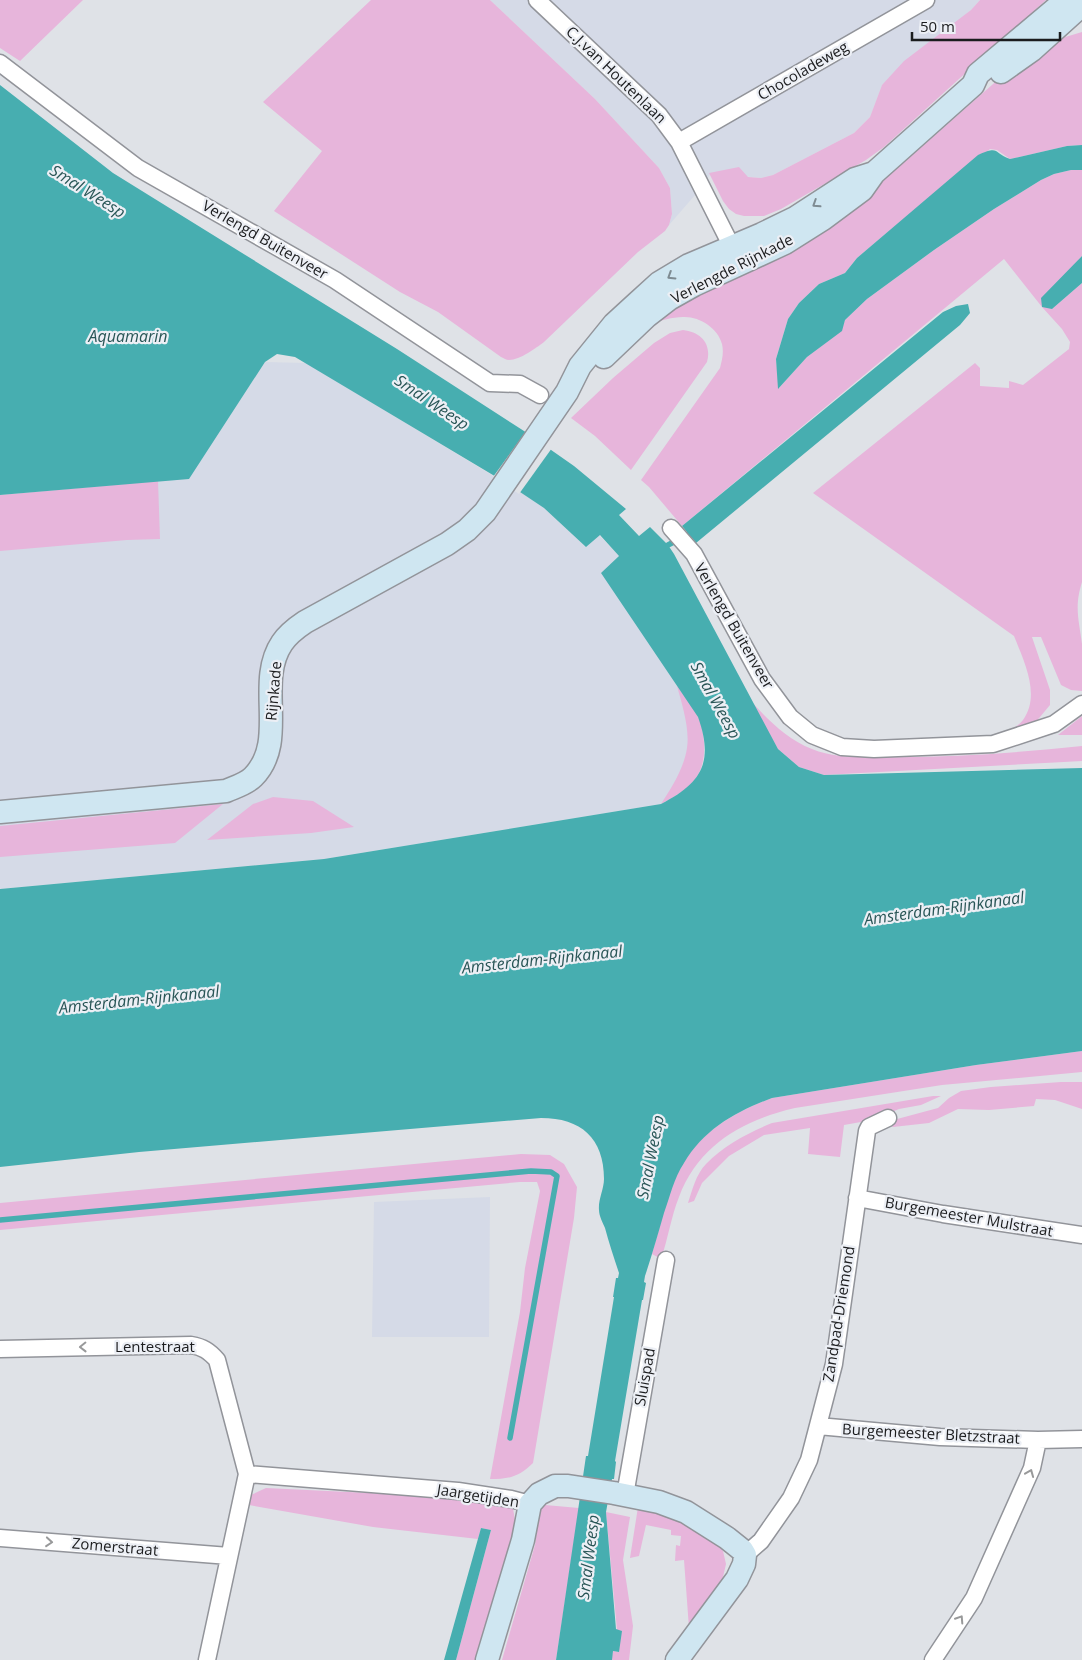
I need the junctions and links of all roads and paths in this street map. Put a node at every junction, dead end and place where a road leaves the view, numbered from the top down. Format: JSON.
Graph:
{"nodes":[{"id":1,"x":537,"y":0,"type":"edge"},
{"id":2,"x":926,"y":0,"type":"edge"},
{"id":3,"x":1066,"y":0,"type":"edge"},
{"id":4,"x":1082,"y":5,"type":"edge"},
{"id":5,"x":0,"y":63,"type":"edge"},
{"id":6,"x":973,"y":85,"type":"junction"},
{"id":7,"x":679,"y":142,"type":"junction"},
{"id":8,"x":736,"y":255,"type":"junction"},
{"id":9,"x":567,"y":392,"type":"joint"},
{"id":10,"x":540,"y":394,"type":"dead end"},
{"id":11,"x":671,"y":528,"type":"dead end"},
{"id":12,"x":1082,"y":704,"type":"edge"},
{"id":13,"x":0,"y":812,"type":"edge"},
{"id":14,"x":888,"y":1118,"type":"dead end"},
{"id":15,"x":857,"y":1198,"type":"junction"},
{"id":16,"x":1082,"y":1235,"type":"edge"},
{"id":17,"x":666,"y":1260,"type":"dead end"},
{"id":18,"x":0,"y":1350,"type":"edge"},
{"id":19,"x":818,"y":1426,"type":"junction"},
{"id":20,"x":1082,"y":1439,"type":"edge"},
{"id":21,"x":1038,"y":1440,"type":"junction"},
{"id":22,"x":248,"y":1474,"type":"junction"},
{"id":23,"x":619,"y":1494,"type":"junction"},
{"id":24,"x":530,"y":1504,"type":"junction"},
{"id":25,"x":0,"y":1538,"type":"edge"},
{"id":26,"x":745,"y":1554,"type":"junction"},
{"id":27,"x":229,"y":1556,"type":"junction"},
{"id":28,"x":207,"y":1660,"type":"edge"},
{"id":29,"x":487,"y":1660,"type":"edge"},
{"id":30,"x":677,"y":1660,"type":"edge"},
{"id":31,"x":933,"y":1660,"type":"edge"}],
"edges":[{"from":1,"to":7,"type":"street","name":"C.J.van Houtenlaan"},
{"from":2,"to":7,"type":"street","name":"Chocoladeweg"},
{"from":3,"to":6,"type":"street","name":"Verlengde Rijnkade"},
{"from":4,"to":6,"type":"street","name":"Verlengde Rijnkade"},
{"from":5,"to":10,"type":"street","name":"Verlengd Buitenveer"},
{"from":6,"to":8,"type":"street","name":"Verlengde Rijnkade"},
{"from":7,"to":8,"type":"street","name":"C.J.van Houtenlaan"},
{"from":8,"to":9,"type":"street","name":"Verlengde Rijnkade"},
{"from":9,"to":13,"type":"street","name":"Rijnkade"},
{"from":11,"to":12,"type":"street","name":"Verlengd Buitenveer"},
{"from":14,"to":15,"type":"street","name":"Zandpad-Driemond"},
{"from":15,"to":16,"type":"street","name":"Burgemeester Mulstraat"},
{"from":15,"to":19,"type":"street","name":"Zandpad-Driemond"},
{"from":17,"to":23,"type":"street","name":"Sluispad"},
{"from":22,"to":18,"type":"street","name":"Lentestraat","one_way":true},
{"from":19,"to":21,"type":"street","name":"Burgemeester Bletzstraat"},
{"from":19,"to":26,"type":"street","name":"Zandpad-Driemond"},
{"from":20,"to":21,"type":"street"},
{"from":31,"to":21,"type":"street","name":"Burgemeester Bletzstraat","one_way":true},
{"from":22,"to":24,"type":"street","name":"Jaargetijden"},
{"from":22,"to":27,"type":"street"},
{"from":23,"to":24,"type":"street","name":"Jaargetijden"},
{"from":23,"to":26,"type":"street","name":"Jaargetijden"},
{"from":24,"to":29,"type":"street"},
{"from":25,"to":27,"type":"street","name":"Zomerstraat","one_way":true},
{"from":26,"to":30,"type":"street"},
{"from":27,"to":28,"type":"street"}]}
